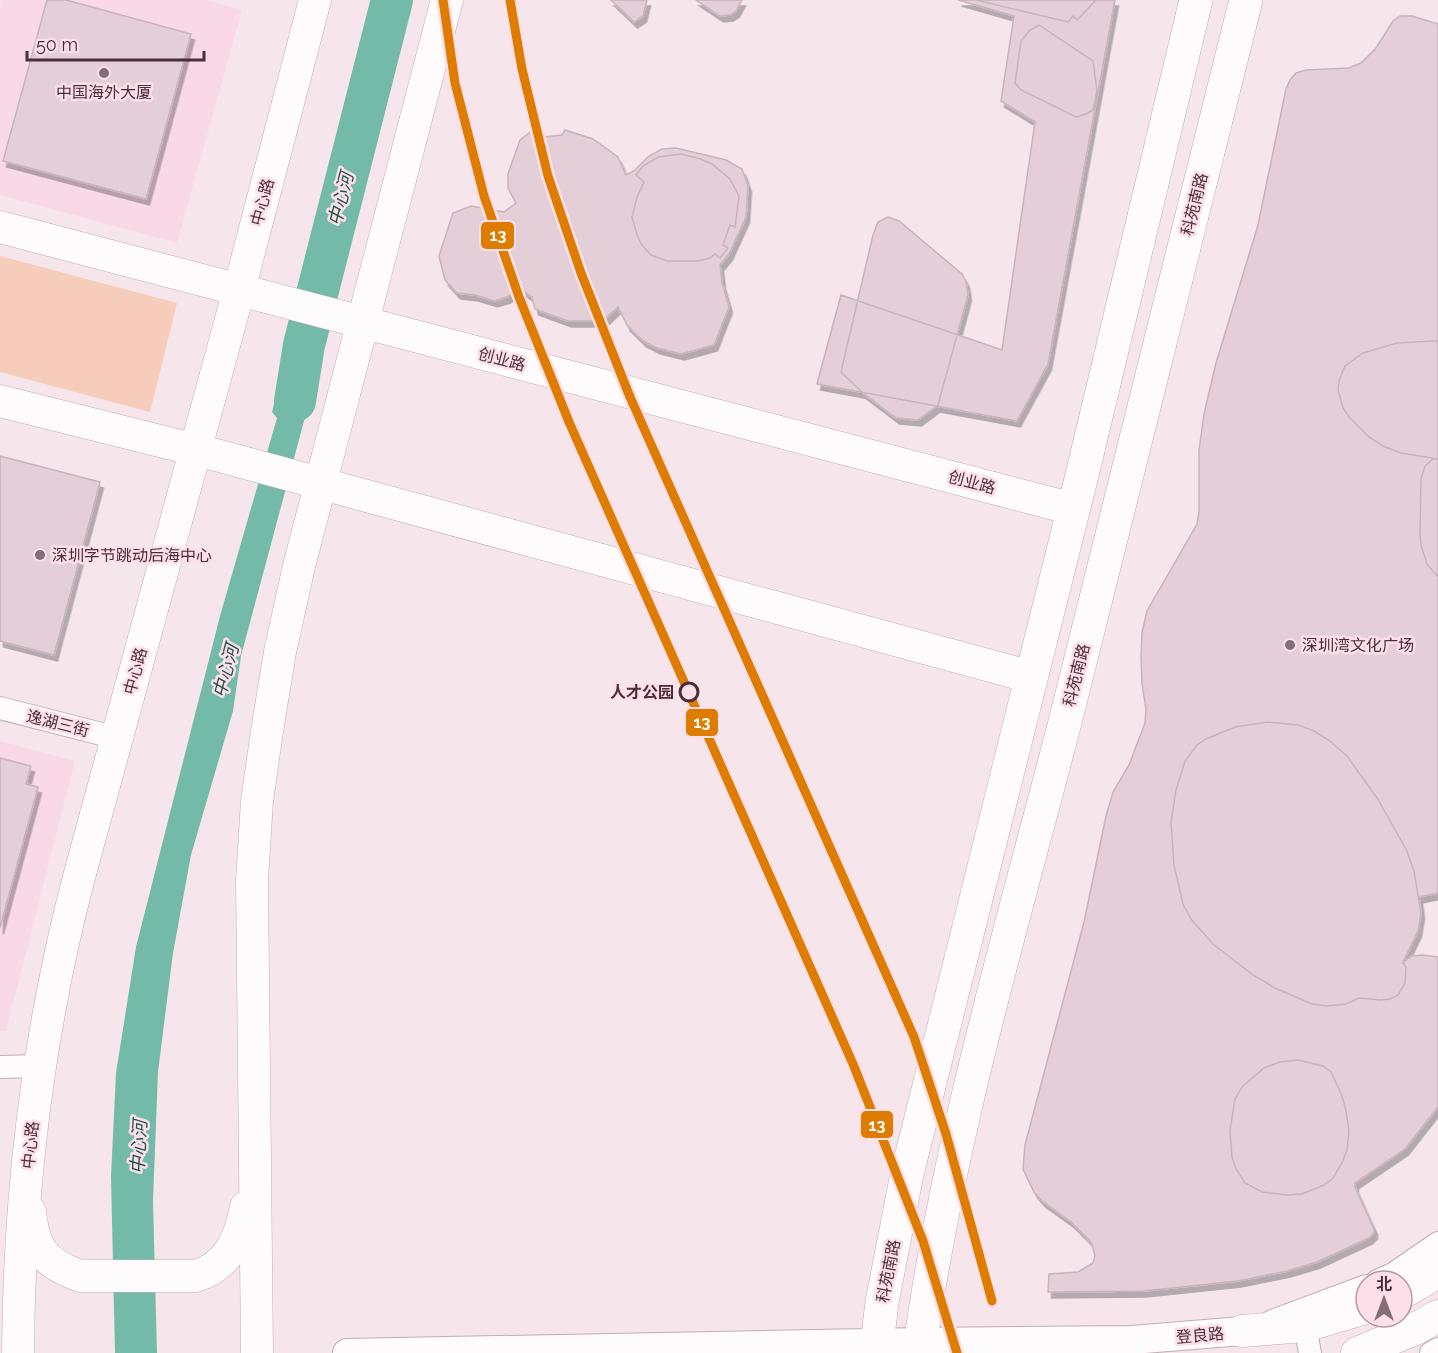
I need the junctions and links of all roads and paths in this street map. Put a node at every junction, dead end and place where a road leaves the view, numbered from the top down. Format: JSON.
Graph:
{"nodes":[{"id":1,"x":315,"y":0,"type":"edge"},
{"id":2,"x":447,"y":0,"type":"edge"},
{"id":3,"x":1196,"y":0,"type":"edge"},
{"id":4,"x":1246,"y":0,"type":"edge"},
{"id":5,"x":0,"y":227,"type":"edge"},
{"id":6,"x":249,"y":293,"type":"junction"},
{"id":7,"x":355,"y":321,"type":"junction"},
{"id":8,"x":0,"y":400,"type":"edge"},
{"id":9,"x":208,"y":453,"type":"junction"},
{"id":10,"x":315,"y":482,"type":"junction"},
{"id":11,"x":1073,"y":509,"type":"junction"},
{"id":12,"x":1031,"y":677,"type":"junction"},
{"id":13,"x":0,"y":708,"type":"edge"},
{"id":14,"x":117,"y":738,"type":"junction"},
{"id":15,"x":39,"y":1066,"type":"junction"},
{"id":16,"x":0,"y":1067,"type":"edge"},
{"id":17,"x":255,"y":1143,"type":"junction"},
{"id":18,"x":29,"y":1157,"type":"junction"},
{"id":19,"x":1438,"y":1243,"type":"edge"},
{"id":20,"x":1400,"y":1269,"type":"edge"},
{"id":21,"x":1438,"y":1272,"type":"edge"},
{"id":22,"x":1414,"y":1286,"type":"edge"},
{"id":23,"x":1354,"y":1290,"type":"edge"},
{"id":24,"x":1354,"y":1315,"type":"edge"},
{"id":25,"x":1438,"y":1316,"type":"edge"},
{"id":26,"x":1242,"y":1331,"type":"junction"},
{"id":27,"x":1308,"y":1340,"type":"edge"},
{"id":28,"x":920,"y":1347,"type":"edge"},
{"id":29,"x":876,"y":1348,"type":"edge"},
{"id":30,"x":1438,"y":1349,"type":"edge"},
{"id":31,"x":18,"y":1353,"type":"edge"},
{"id":32,"x":257,"y":1353,"type":"edge"},
{"id":33,"x":347,"y":1353,"type":"edge"},
{"id":34,"x":1357,"y":1353,"type":"edge"},
{"id":35,"x":1431,"y":1353,"type":"edge"}],
"edges":[{"from":1,"to":6,"type":"main road","name":"中心路"},
{"from":2,"to":7,"type":"main road"},
{"from":3,"to":11,"type":"main road","name":"科苑南路"},
{"from":4,"to":28,"type":"main road","name":"科苑南路"},
{"from":5,"to":6,"type":"main road","name":"创业路"},
{"from":6,"to":7,"type":"main road","name":"创业路"},
{"from":6,"to":9,"type":"main road","name":"中心路"},
{"from":7,"to":10,"type":"main road"},
{"from":7,"to":11,"type":"main road","name":"创业路"},
{"from":8,"to":9,"type":"main road"},
{"from":9,"to":10,"type":"main road"},
{"from":9,"to":14,"type":"main road","name":"中心路"},
{"from":10,"to":12,"type":"main road"},
{"from":10,"to":17,"type":"main road"},
{"from":11,"to":12,"type":"main road","name":"科苑南路"},
{"from":12,"to":29,"type":"main road","name":"科苑南路"},
{"from":13,"to":14,"type":"street","name":"逸湖三街"},
{"from":14,"to":15,"type":"main road","name":"中心路"},
{"from":15,"to":16,"type":"street"},
{"from":15,"to":18,"type":"main road","name":"中心路"},
{"from":17,"to":18,"type":"main road"},
{"from":17,"to":32,"type":"main road"},
{"from":18,"to":31,"type":"main road","name":"中心路"},
{"from":19,"to":20,"type":"street"},
{"from":21,"to":22,"type":"main road"},
{"from":23,"to":26,"type":"street"},
{"from":24,"to":27,"type":"main road","name":"登良路"},
{"from":25,"to":34,"type":"main road"},
{"from":26,"to":27,"type":"main road","name":"登良路"},
{"from":26,"to":28,"type":"street","name":"登良路"},
{"from":28,"to":29,"type":"street","name":"登良路"},
{"from":29,"to":33,"type":"street","name":"登良路"},
{"from":30,"to":35,"type":"street"}]}
